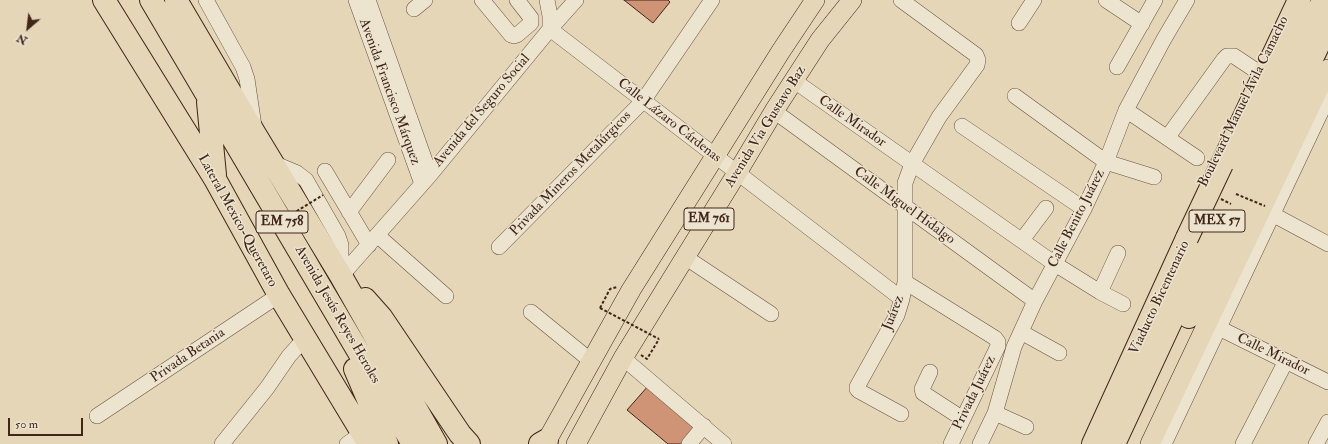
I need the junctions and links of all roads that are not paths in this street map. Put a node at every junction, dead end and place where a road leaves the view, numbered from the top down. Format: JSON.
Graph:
{"nodes":[{"id":1,"x":104,"y":0,"type":"edge"},
{"id":2,"x":151,"y":0,"type":"edge"},
{"id":3,"x":176,"y":0,"type":"edge"},
{"id":4,"x":206,"y":0,"type":"edge"},
{"id":5,"x":356,"y":0,"type":"edge"},
{"id":6,"x":368,"y":0,"type":"edge"},
{"id":7,"x":482,"y":0,"type":"edge"},
{"id":8,"x":517,"y":0,"type":"edge"},
{"id":9,"x":547,"y":0,"type":"edge"},
{"id":10,"x":576,"y":0,"type":"edge"},
{"id":11,"x":712,"y":0,"type":"edge"},
{"id":12,"x":815,"y":0,"type":"edge"},
{"id":13,"x":852,"y":0,"type":"edge"},
{"id":14,"x":901,"y":0,"type":"edge"},
{"id":15,"x":1034,"y":0,"type":"edge"},
{"id":16,"x":1106,"y":0,"type":"edge"},
{"id":17,"x":1154,"y":0,"type":"edge"},
{"id":18,"x":1187,"y":0,"type":"edge"},
{"id":19,"x":1293,"y":0,"type":"edge"},
{"id":20,"x":1299,"y":0,"type":"edge"},
{"id":21,"x":1323,"y":0,"type":"edge"},
{"id":22,"x":1019,"y":23,"type":"dead end"},
{"id":23,"x":1142,"y":24,"type":"junction"},
{"id":24,"x":1328,"y":25,"type":"edge"},
{"id":25,"x":524,"y":29,"type":"junction"},
{"id":26,"x":550,"y":29,"type":"junction"},
{"id":27,"x":537,"y":45,"type":"junction"},
{"id":28,"x":1117,"y":67,"type":"dead end"},
{"id":29,"x":1328,"y":69,"type":"edge"},
{"id":30,"x":1258,"y":72,"type":"junction"},
{"id":31,"x":793,"y":80,"type":"junction"},
{"id":32,"x":207,"y":94,"type":"junction"},
{"id":33,"x":1015,"y":96,"type":"dead end"},
{"id":34,"x":1328,"y":96,"type":"edge"},
{"id":35,"x":643,"y":101,"type":"junction"},
{"id":36,"x":1126,"y":110,"type":"junction"},
{"id":37,"x":774,"y":111,"type":"junction"},
{"id":38,"x":962,"y":126,"type":"dead end"},
{"id":39,"x":255,"y":134,"type":"junction"},
{"id":40,"x":1167,"y":138,"type":"junction"},
{"id":41,"x":715,"y":156,"type":"junction"},
{"id":42,"x":1197,"y":158,"type":"dead end"},
{"id":43,"x":388,"y":160,"type":"dead end"},
{"id":44,"x":1106,"y":162,"type":"junction"},
{"id":45,"x":912,"y":164,"type":"junction"},
{"id":46,"x":325,"y":171,"type":"dead end"},
{"id":47,"x":737,"y":173,"type":"junction"},
{"id":48,"x":1154,"y":178,"type":"dead end"},
{"id":49,"x":215,"y":179,"type":"junction"},
{"id":50,"x":426,"y":180,"type":"junction"},
{"id":51,"x":905,"y":206,"type":"junction"},
{"id":52,"x":1046,"y":208,"type":"dead end"},
{"id":53,"x":1084,"y":209,"type":"junction"},
{"id":54,"x":1269,"y":210,"type":"junction"},
{"id":55,"x":349,"y":212,"type":"junction"},
{"id":56,"x":1326,"y":239,"type":"edge"},
{"id":57,"x":373,"y":240,"type":"junction"},
{"id":58,"x":1022,"y":240,"type":"junction"},
{"id":59,"x":499,"y":247,"type":"dead end"},
{"id":60,"x":1118,"y":252,"type":"dead end"},
{"id":61,"x":685,"y":257,"type":"junction"},
{"id":62,"x":1055,"y":264,"type":"junction"},
{"id":63,"x":341,"y":276,"type":"junction"},
{"id":64,"x":905,"y":282,"type":"junction"},
{"id":65,"x":323,"y":292,"type":"junction"},
{"id":66,"x":1100,"y":292,"type":"junction"},
{"id":67,"x":279,"y":295,"type":"junction"},
{"id":68,"x":446,"y":296,"type":"dead end"},
{"id":69,"x":902,"y":299,"type":"junction"},
{"id":70,"x":1035,"y":301,"type":"junction"},
{"id":71,"x":1123,"y":304,"type":"dead end"},
{"id":72,"x":531,"y":312,"type":"dead end"},
{"id":73,"x":770,"y":314,"type":"dead end"},
{"id":74,"x":1218,"y":328,"type":"junction"},
{"id":75,"x":1021,"y":332,"type":"junction"},
{"id":76,"x":306,"y":340,"type":"junction"},
{"id":77,"x":1059,"y":353,"type":"dead end"},
{"id":78,"x":623,"y":358,"type":"junction"},
{"id":79,"x":591,"y":361,"type":"junction"},
{"id":80,"x":1286,"y":361,"type":"junction"},
{"id":81,"x":930,"y":372,"type":"dead end"},
{"id":82,"x":1328,"y":382,"type":"edge"},
{"id":83,"x":995,"y":413,"type":"junction"},
{"id":84,"x":900,"y":414,"type":"dead end"},
{"id":85,"x":96,"y":416,"type":"dead end"},
{"id":86,"x":963,"y":419,"type":"junction"},
{"id":87,"x":1328,"y":422,"type":"edge"},
{"id":88,"x":704,"y":426,"type":"junction"},
{"id":89,"x":1026,"y":427,"type":"dead end"},
{"id":90,"x":359,"y":440,"type":"edge"},
{"id":91,"x":1165,"y":442,"type":"edge"},
{"id":92,"x":544,"y":443,"type":"edge"},
{"id":93,"x":222,"y":444,"type":"edge"},
{"id":94,"x":387,"y":444,"type":"edge"},
{"id":95,"x":413,"y":444,"type":"edge"},
{"id":96,"x":436,"y":444,"type":"edge"},
{"id":97,"x":469,"y":444,"type":"edge"},
{"id":98,"x":576,"y":444,"type":"edge"},
{"id":99,"x":689,"y":444,"type":"edge"},
{"id":100,"x":724,"y":444,"type":"edge"},
{"id":101,"x":950,"y":444,"type":"edge"},
{"id":102,"x":980,"y":444,"type":"edge"},
{"id":103,"x":1083,"y":444,"type":"edge"},
{"id":104,"x":1093,"y":444,"type":"edge"},
{"id":105,"x":1114,"y":444,"type":"edge"},
{"id":106,"x":1129,"y":444,"type":"edge"},
{"id":107,"x":1243,"y":444,"type":"edge"},
{"id":108,"x":1316,"y":444,"type":"edge"}],
"edges":[{"from":1,"to":49,"type":"highway","name":"Lateral Mexico-Queretaro"},
{"from":2,"to":32,"type":"highway","name":"Avenida Jesús Reyes Heroles","number":"EM 758"},
{"from":3,"to":39,"type":"highway","name":"Avenida Jesús Reyes Heroles","number":"EM 758"},
{"from":4,"to":39,"type":"street"},
{"from":5,"to":50,"type":"street","name":"Avenida Francisco Márquez"},
{"from":6,"to":50,"type":"street","name":"Avenida Francisco Márquez"},
{"from":7,"to":25,"type":"street"},
{"from":8,"to":25,"type":"street"},
{"from":9,"to":26,"type":"street"},
{"from":10,"to":26,"type":"street","name":"Avenida del Seguro Social"},
{"from":11,"to":35,"type":"street","name":"Privada Mineros Metalúrgicos"},
{"from":12,"to":41,"type":"main road","name":"Avenida Via Gustavo Baz","number":"EM 761"},
{"from":13,"to":31,"type":"main road","name":"Avenida Via Gustavo Baz","number":"EM 761"},
{"from":14,"to":45,"type":"street","name":"Juárez"},
{"from":15,"to":22,"type":"street"},
{"from":16,"to":23,"type":"street"},
{"from":17,"to":23,"type":"street"},
{"from":18,"to":36,"type":"street","name":"Calle Benito Juárez"},
{"from":19,"to":30,"type":"main road","name":"Boulevard Manuel Ávila Camacho"},
{"from":20,"to":104,"type":"highway","name":"Viaducto Bicentenario","bridge":true},
{"from":21,"to":105,"type":"highway","name":"Boulevard Manuel Ávila Camacho","number":"MEX 57"},
{"from":23,"to":28,"type":"street"},
{"from":24,"to":106,"type":"highway","number":"MEX 57"},
{"from":25,"to":27,"type":"street"},
{"from":26,"to":27,"type":"street","name":"Avenida del Seguro Social"},
{"from":26,"to":35,"type":"street","name":"Calle Lázaro Cárdenas"},
{"from":27,"to":50,"type":"street","name":"Avenida del Seguro Social"},
{"from":29,"to":91,"type":"main road"},
{"from":30,"to":40,"type":"street"},
{"from":30,"to":103,"type":"main road","name":"Boulevard Manuel Ávila Camacho"},
{"from":31,"to":37,"type":"main road","name":"Avenida Via Gustavo Baz","number":"EM 761"},
{"from":31,"to":45,"type":"street","name":"Calle Mirador"},
{"from":32,"to":49,"type":"highway"},
{"from":32,"to":65,"type":"highway","name":"Avenida Jesús Reyes Heroles","number":"EM 758"},
{"from":33,"to":44,"type":"street"},
{"from":34,"to":54,"type":"street"},
{"from":35,"to":41,"type":"street","name":"Calle Lázaro Cárdenas"},
{"from":35,"to":59,"type":"street","name":"Privada Mineros Metalúrgicos"},
{"from":36,"to":40,"type":"street"},
{"from":36,"to":44,"type":"street","name":"Calle Benito Juárez"},
{"from":37,"to":47,"type":"main road","name":"Avenida Via Gustavo Baz","number":"EM 761"},
{"from":37,"to":51,"type":"street","name":"Calle Miguel Hidalgo"},
{"from":38,"to":53,"type":"street"},
{"from":39,"to":63,"type":"highway","name":"Avenida Jesús Reyes Heroles","number":"EM 758"},
{"from":40,"to":42,"type":"street"},
{"from":41,"to":47,"type":"street","name":"Calle Lázaro Cárdenas"},
{"from":41,"to":79,"type":"main road","name":"Avenida Via Gustavo Baz","number":"EM 761"},
{"from":43,"to":55,"type":"street"},
{"from":44,"to":48,"type":"street"},
{"from":44,"to":53,"type":"street","name":"Calle Benito Juárez"},
{"from":45,"to":51,"type":"street","name":"Juárez"},
{"from":45,"to":58,"type":"street","name":"Calle Mirador"},
{"from":46,"to":55,"type":"street"},
{"from":47,"to":61,"type":"main road","name":"Avenida Via Gustavo Baz","number":"EM 761"},
{"from":47,"to":69,"type":"street","name":"Calle Lázaro Cárdenas"},
{"from":49,"to":67,"type":"highway","name":"Lateral Mexico-Queretaro"},
{"from":50,"to":57,"type":"street","name":"Avenida del Seguro Social"},
{"from":51,"to":64,"type":"street","name":"Juárez"},
{"from":51,"to":70,"type":"street","name":"Calle Miguel Hidalgo"},
{"from":52,"to":58,"type":"street"},
{"from":53,"to":62,"type":"street","name":"Calle Benito Juárez"},
{"from":54,"to":56,"type":"street"},
{"from":54,"to":74,"type":"street"},
{"from":55,"to":57,"type":"street"},
{"from":57,"to":63,"type":"street","name":"Avenida del Seguro Social"},
{"from":57,"to":68,"type":"street"},
{"from":58,"to":62,"type":"street","name":"Calle Mirador"},
{"from":60,"to":66,"type":"street"},
{"from":61,"to":73,"type":"street"},
{"from":61,"to":78,"type":"main road","name":"Avenida Via Gustavo Baz","number":"EM 761"},
{"from":62,"to":66,"type":"street","name":"Calle Mirador"},
{"from":62,"to":70,"type":"street","name":"Calle Benito Juárez"},
{"from":63,"to":96,"type":"highway","name":"Avenida Jesús Reyes Heroles","number":"EM 758"},
{"from":63,"to":97,"type":"highway"},
{"from":64,"to":69,"type":"street","name":"Juárez"},
{"from":64,"to":86,"type":"street","name":"Privada Juárez"},
{"from":65,"to":94,"type":"highway"},
{"from":65,"to":95,"type":"highway","name":"Avenida Jesús Reyes Heroles","number":"EM 758"},
{"from":66,"to":71,"type":"street","name":"Calle Mirador"},
{"from":67,"to":76,"type":"highway","name":"Lateral Mexico-Queretaro"},
{"from":67,"to":85,"type":"street","name":"Privada Betania"},
{"from":69,"to":84,"type":"street","name":"Juárez"},
{"from":70,"to":75,"type":"street","name":"Calle Benito Juárez"},
{"from":72,"to":79,"type":"street"},
{"from":74,"to":80,"type":"street","name":"Calle Mirador"},
{"from":74,"to":91,"type":"street"},
{"from":75,"to":77,"type":"street"},
{"from":75,"to":83,"type":"street","name":"Calle Benito Juárez"},
{"from":76,"to":90,"type":"highway","name":"Lateral Mexico-Queretaro"},
{"from":76,"to":93,"type":"street"},
{"from":78,"to":88,"type":"street"},
{"from":78,"to":98,"type":"main road","name":"Avenida Via Gustavo Baz","number":"EM 761"},
{"from":79,"to":92,"type":"main road","name":"Avenida Via Gustavo Baz","number":"EM 761"},
{"from":80,"to":82,"type":"street","name":"Calle Mirador"},
{"from":80,"to":107,"type":"street"},
{"from":81,"to":86,"type":"street"},
{"from":83,"to":89,"type":"street"},
{"from":83,"to":102,"type":"street","name":"Calle Benito Juárez"},
{"from":86,"to":101,"type":"street","name":"Privada Juárez"},
{"from":87,"to":108,"type":"street"},
{"from":88,"to":99,"type":"street"},
{"from":88,"to":100,"type":"street"}]}
